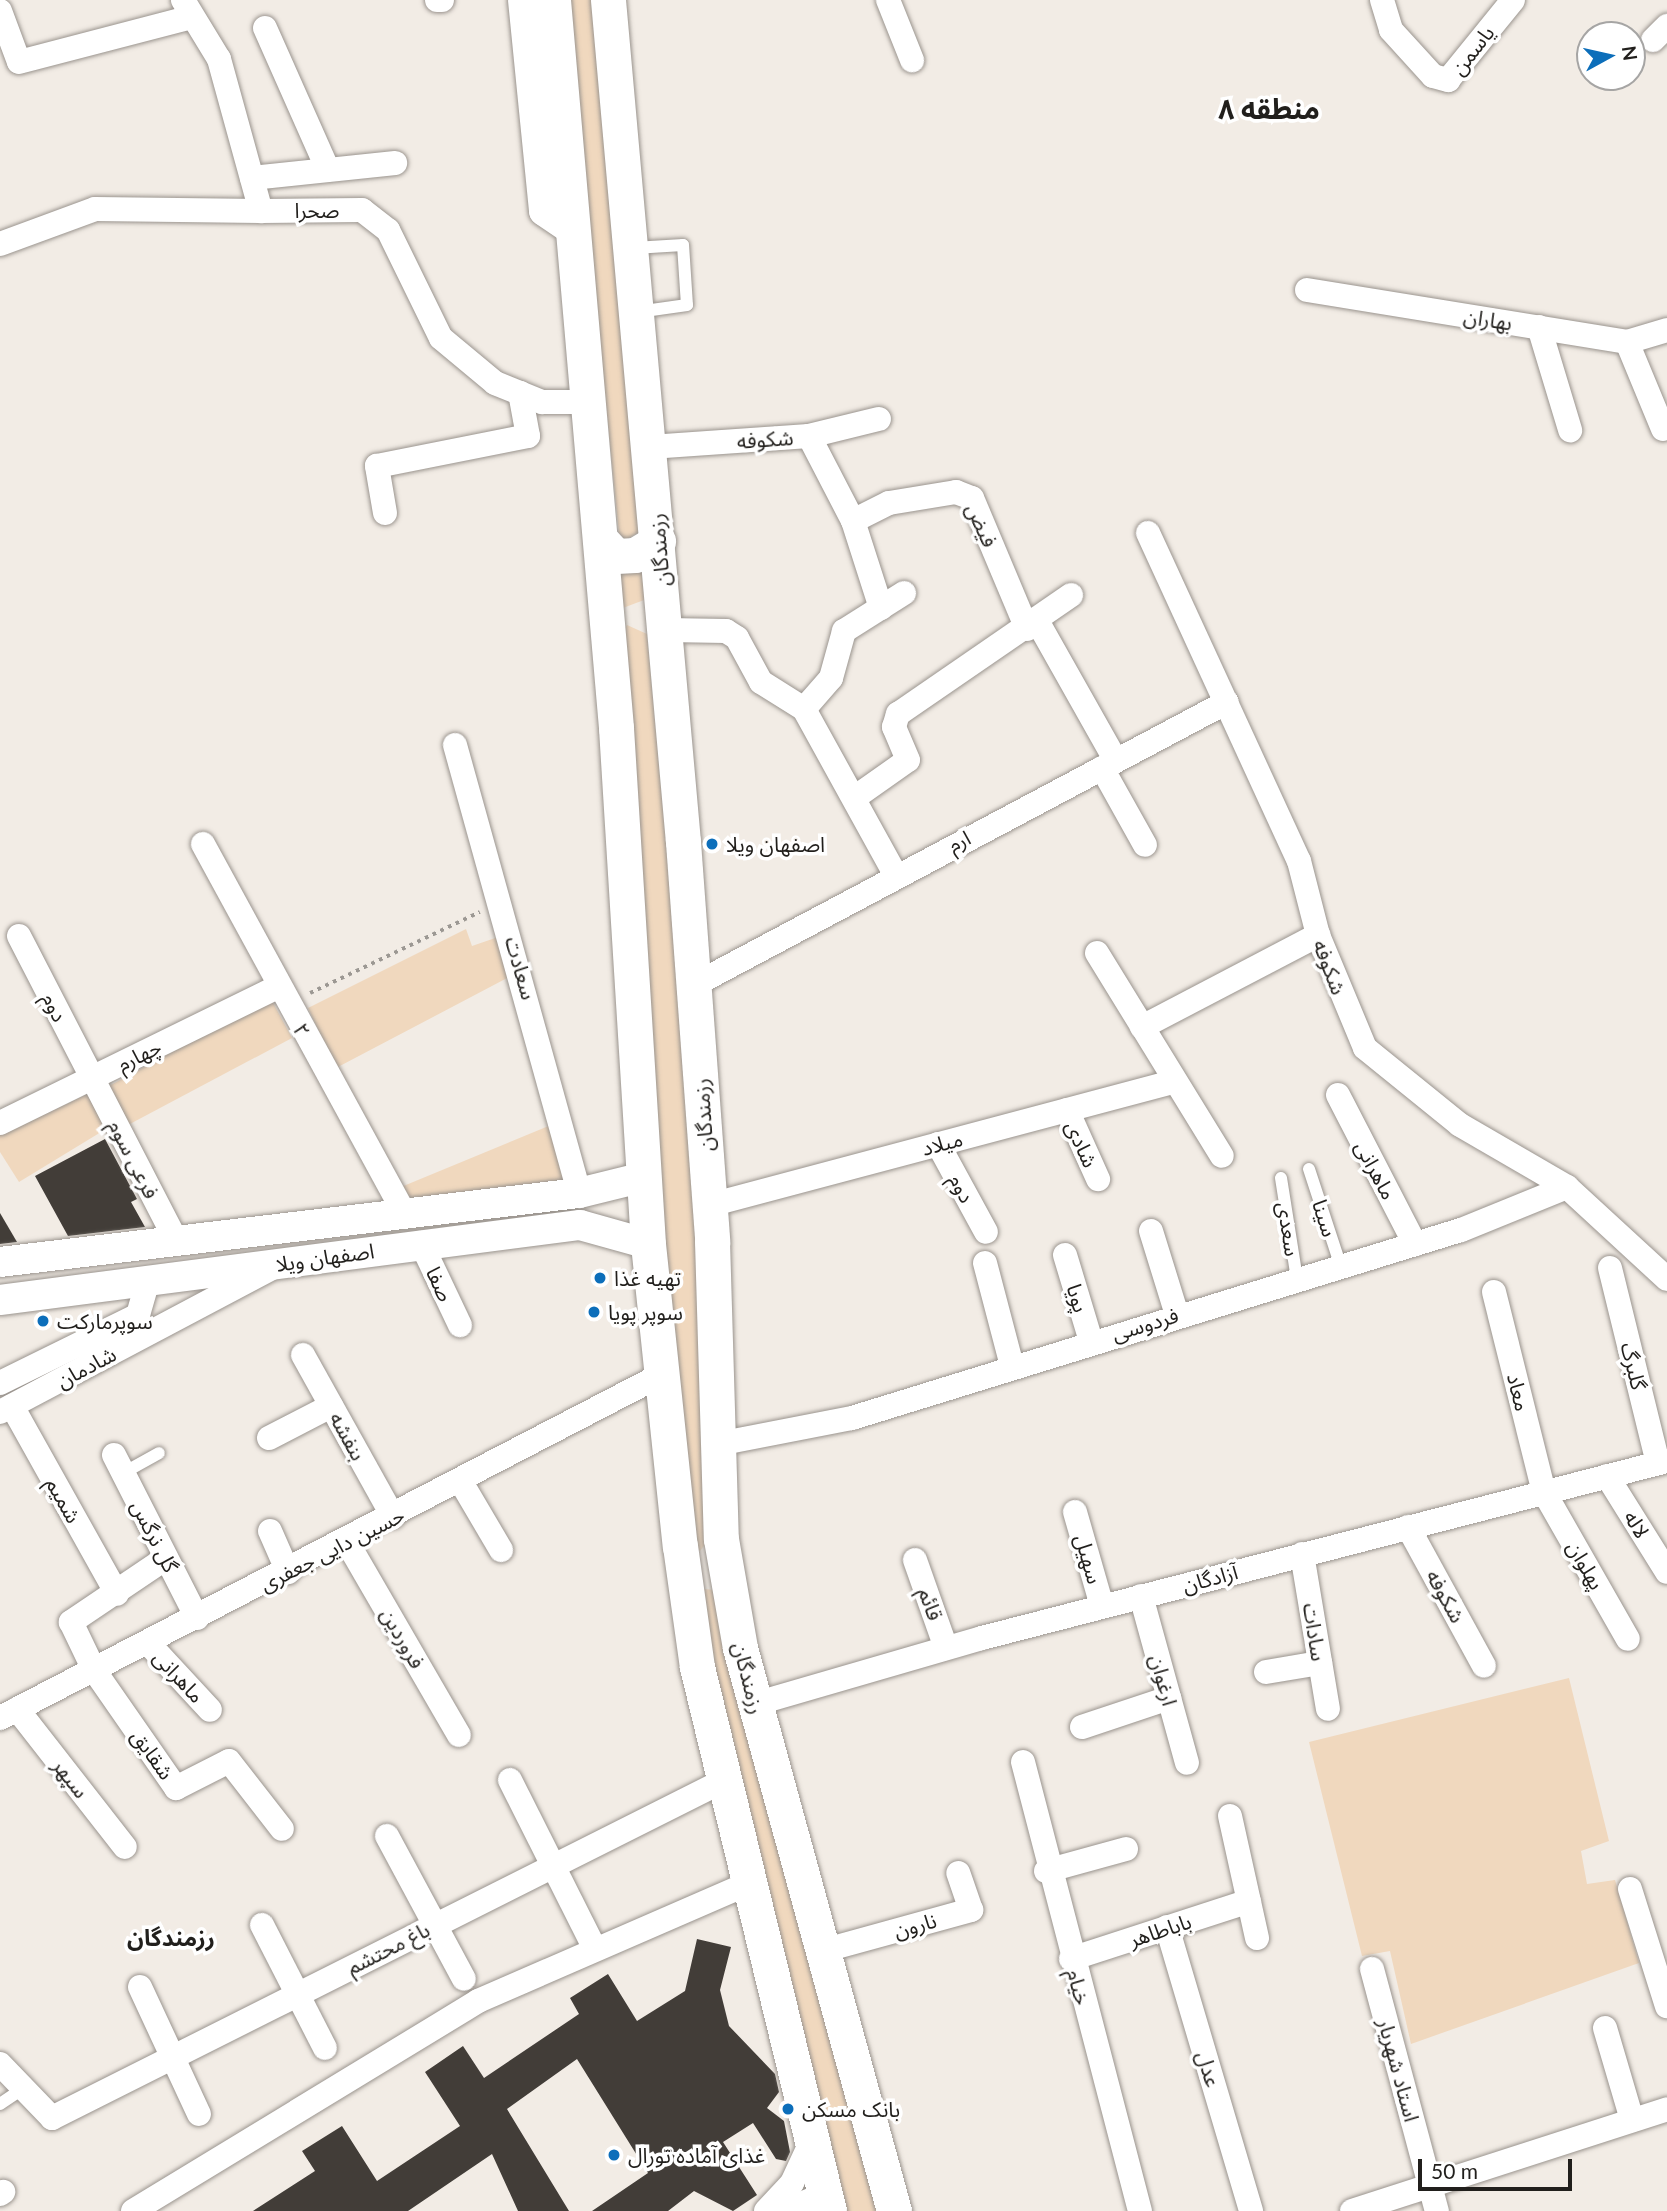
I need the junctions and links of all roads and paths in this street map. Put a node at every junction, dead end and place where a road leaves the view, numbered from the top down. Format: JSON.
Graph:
{"nodes":[{"id":1,"x":523,"y":0,"type":"edge"},
{"id":2,"x":553,"y":0,"type":"edge"},
{"id":3,"x":608,"y":0,"type":"edge"},
{"id":4,"x":888,"y":0,"type":"edge"},
{"id":5,"x":1382,"y":0,"type":"edge"},
{"id":6,"x":1513,"y":0,"type":"edge"},
{"id":7,"x":188,"y":9,"type":"edge"},
{"id":8,"x":0,"y":11,"type":"edge"},
{"id":9,"x":265,"y":28,"type":"dead end"},
{"id":10,"x":912,"y":60,"type":"dead end"},
{"id":11,"x":395,"y":163,"type":"dead end"},
{"id":12,"x":328,"y":170,"type":"junction"},
{"id":13,"x":252,"y":178,"type":"junction"},
{"id":14,"x":261,"y":211,"type":"junction"},
{"id":15,"x":575,"y":232,"type":"junction"},
{"id":16,"x":0,"y":244,"type":"edge"},
{"id":17,"x":631,"y":248,"type":"junction"},
{"id":18,"x":1307,"y":290,"type":"dead end"},
{"id":19,"x":637,"y":312,"type":"junction"},
{"id":20,"x":1539,"y":327,"type":"junction"},
{"id":21,"x":1667,"y":330,"type":"edge"},
{"id":22,"x":1627,"y":342,"type":"junction"},
{"id":23,"x":520,"y":393,"type":"junction"},
{"id":24,"x":589,"y":402,"type":"junction"},
{"id":25,"x":879,"y":419,"type":"dead end"},
{"id":26,"x":1663,"y":429,"type":"dead end"},
{"id":27,"x":1570,"y":430,"type":"dead end"},
{"id":28,"x":809,"y":436,"type":"junction"},
{"id":29,"x":650,"y":447,"type":"junction"},
{"id":30,"x":385,"y":513,"type":"dead end"},
{"id":31,"x":853,"y":521,"type":"junction"},
{"id":32,"x":1148,"y":533,"type":"dead end"},
{"id":33,"x":600,"y":539,"type":"junction"},
{"id":34,"x":658,"y":541,"type":"junction"},
{"id":35,"x":904,"y":593,"type":"dead end"},
{"id":36,"x":1071,"y":595,"type":"dead end"},
{"id":37,"x":881,"y":608,"type":"junction"},
{"id":38,"x":1032,"y":624,"type":"junction"},
{"id":39,"x":607,"y":625,"type":"junction"},
{"id":40,"x":666,"y":625,"type":"junction"},
{"id":41,"x":1227,"y":702,"type":"junction"},
{"id":42,"x":804,"y":709,"type":"junction"},
{"id":43,"x":455,"y":745,"type":"dead end"},
{"id":44,"x":1108,"y":763,"type":"junction"},
{"id":45,"x":857,"y":796,"type":"junction"},
{"id":46,"x":203,"y":844,"type":"dead end"},
{"id":47,"x":1145,"y":845,"type":"dead end"},
{"id":48,"x":895,"y":874,"type":"junction"},
{"id":49,"x":501,"y":902,"type":"junction"},
{"id":50,"x":1318,"y":935,"type":"junction"},
{"id":51,"x":19,"y":936,"type":"dead end"},
{"id":52,"x":1097,"y":953,"type":"dead end"},
{"id":53,"x":694,"y":985,"type":"junction"},
{"id":54,"x":283,"y":996,"type":"junction"},
{"id":55,"x":1142,"y":1027,"type":"junction"},
{"id":56,"x":92,"y":1078,"type":"junction"},
{"id":57,"x":1175,"y":1081,"type":"junction"},
{"id":58,"x":1338,"y":1095,"type":"dead end"},
{"id":59,"x":1067,"y":1110,"type":"junction"},
{"id":60,"x":0,"y":1123,"type":"edge"},
{"id":61,"x":938,"y":1144,"type":"junction"},
{"id":62,"x":1222,"y":1156,"type":"dead end"},
{"id":63,"x":1309,"y":1169,"type":"dead end"},
{"id":64,"x":644,"y":1177,"type":"junction"},
{"id":65,"x":1281,"y":1178,"type":"dead end"},
{"id":66,"x":1098,"y":1179,"type":"dead end"},
{"id":67,"x":1567,"y":1186,"type":"junction"},
{"id":68,"x":579,"y":1193,"type":"junction"},
{"id":69,"x":710,"y":1205,"type":"junction"},
{"id":70,"x":404,"y":1213,"type":"junction"},
{"id":71,"x":1151,"y":1231,"type":"dead end"},
{"id":72,"x":986,"y":1232,"type":"dead end"},
{"id":73,"x":176,"y":1240,"type":"junction"},
{"id":74,"x":421,"y":1243,"type":"junction"},
{"id":75,"x":648,"y":1244,"type":"junction"},
{"id":76,"x":1415,"y":1244,"type":"junction"},
{"id":77,"x":1065,"y":1255,"type":"dead end"},
{"id":78,"x":0,"y":1262,"type":"edge"},
{"id":79,"x":283,"y":1262,"type":"junction"},
{"id":80,"x":985,"y":1263,"type":"dead end"},
{"id":81,"x":1341,"y":1266,"type":"junction"},
{"id":82,"x":1609,"y":1268,"type":"dead end"},
{"id":83,"x":1297,"y":1279,"type":"junction"},
{"id":84,"x":1667,"y":1279,"type":"edge"},
{"id":85,"x":148,"y":1281,"type":"junction"},
{"id":86,"x":1494,"y":1292,"type":"dead end"},
{"id":87,"x":0,"y":1300,"type":"edge"},
{"id":88,"x":1177,"y":1315,"type":"junction"},
{"id":89,"x":460,"y":1325,"type":"dead end"},
{"id":90,"x":1091,"y":1341,"type":"junction"},
{"id":91,"x":303,"y":1355,"type":"dead end"},
{"id":92,"x":1012,"y":1366,"type":"junction"},
{"id":93,"x":661,"y":1375,"type":"junction"},
{"id":94,"x":0,"y":1383,"type":"edge"},
{"id":95,"x":331,"y":1406,"type":"junction"},
{"id":96,"x":6,"y":1409,"type":"edge"},
{"id":97,"x":269,"y":1438,"type":"dead end"},
{"id":98,"x":718,"y":1444,"type":"junction"},
{"id":99,"x":159,"y":1453,"type":"dead end"},
{"id":100,"x":1663,"y":1462,"type":"edge"},
{"id":101,"x":118,"y":1464,"type":"joint"},
{"id":102,"x":1607,"y":1476,"type":"junction"},
{"id":103,"x":461,"y":1482,"type":"junction"},
{"id":104,"x":1544,"y":1492,"type":"junction"},
{"id":105,"x":1076,"y":1512,"type":"dead end"},
{"id":106,"x":393,"y":1517,"type":"junction"},
{"id":107,"x":1408,"y":1527,"type":"junction"},
{"id":108,"x":270,"y":1531,"type":"dead end"},
{"id":109,"x":347,"y":1542,"type":"junction"},
{"id":110,"x":501,"y":1550,"type":"dead end"},
{"id":111,"x":1302,"y":1554,"type":"junction"},
{"id":112,"x":166,"y":1559,"type":"junction"},
{"id":113,"x":915,"y":1560,"type":"dead end"},
{"id":114,"x":288,"y":1572,"type":"junction"},
{"id":115,"x":1667,"y":1572,"type":"edge"},
{"id":116,"x":117,"y":1594,"type":"junction"},
{"id":117,"x":1141,"y":1596,"type":"junction"},
{"id":118,"x":1102,"y":1606,"type":"junction"},
{"id":119,"x":197,"y":1618,"type":"junction"},
{"id":120,"x":1628,"y":1639,"type":"dead end"},
{"id":121,"x":148,"y":1643,"type":"junction"},
{"id":122,"x":946,"y":1648,"type":"junction"},
{"id":123,"x":1320,"y":1663,"type":"junction"},
{"id":124,"x":1484,"y":1666,"type":"dead end"},
{"id":125,"x":94,"y":1671,"type":"junction"},
{"id":126,"x":1266,"y":1672,"type":"dead end"},
{"id":127,"x":1169,"y":1698,"type":"junction"},
{"id":128,"x":755,"y":1704,"type":"junction"},
{"id":129,"x":1328,"y":1709,"type":"dead end"},
{"id":130,"x":210,"y":1710,"type":"dead end"},
{"id":131,"x":8,"y":1714,"type":"edge"},
{"id":132,"x":1082,"y":1727,"type":"dead end"},
{"id":133,"x":460,"y":1735,"type":"dead end"},
{"id":134,"x":1023,"y":1762,"type":"dead end"},
{"id":135,"x":1187,"y":1763,"type":"dead end"},
{"id":136,"x":510,"y":1780,"type":"dead end"},
{"id":137,"x":725,"y":1780,"type":"junction"},
{"id":138,"x":1230,"y":1816,"type":"dead end"},
{"id":139,"x":282,"y":1829,"type":"dead end"},
{"id":140,"x":387,"y":1836,"type":"dead end"},
{"id":141,"x":125,"y":1847,"type":"dead end"},
{"id":142,"x":1126,"y":1849,"type":"dead end"},
{"id":143,"x":557,"y":1868,"type":"junction"},
{"id":144,"x":1046,"y":1871,"type":"junction"},
{"id":145,"x":958,"y":1873,"type":"dead end"},
{"id":146,"x":749,"y":1883,"type":"junction"},
{"id":147,"x":1630,"y":1889,"type":"dead end"},
{"id":148,"x":1249,"y":1900,"type":"junction"},
{"id":149,"x":262,"y":1924,"type":"dead end"},
{"id":150,"x":434,"y":1925,"type":"junction"},
{"id":151,"x":1167,"y":1927,"type":"junction"},
{"id":152,"x":1257,"y":1938,"type":"dead end"},
{"id":153,"x":592,"y":1943,"type":"dead end"},
{"id":154,"x":822,"y":1951,"type":"junction"},
{"id":155,"x":1071,"y":1959,"type":"junction"},
{"id":156,"x":1372,"y":1969,"type":"dead end"},
{"id":157,"x":464,"y":1979,"type":"dead end"},
{"id":158,"x":140,"y":1987,"type":"dead end"},
{"id":159,"x":302,"y":1992,"type":"junction"},
{"id":160,"x":1667,"y":2006,"type":"edge"},
{"id":161,"x":1605,"y":2028,"type":"dead end"},
{"id":162,"x":325,"y":2048,"type":"dead end"},
{"id":163,"x":169,"y":2055,"type":"junction"},
{"id":164,"x":0,"y":2064,"type":"edge"},
{"id":165,"x":21,"y":2090,"type":"junction"},
{"id":166,"x":0,"y":2104,"type":"edge"},
{"id":167,"x":1667,"y":2109,"type":"edge"},
{"id":168,"x":199,"y":2114,"type":"dead end"},
{"id":169,"x":1632,"y":2120,"type":"junction"},
{"id":170,"x":812,"y":2140,"type":"junction"},
{"id":171,"x":1430,"y":2185,"type":"junction"},
{"id":172,"x":827,"y":2203,"type":"edge"},
{"id":173,"x":133,"y":2211,"type":"edge"},
{"id":174,"x":766,"y":2211,"type":"edge"},
{"id":175,"x":784,"y":2211,"type":"edge"},
{"id":176,"x":894,"y":2211,"type":"edge"},
{"id":177,"x":1140,"y":2211,"type":"edge"},
{"id":178,"x":1251,"y":2211,"type":"edge"},
{"id":179,"x":1352,"y":2211,"type":"edge"},
{"id":180,"x":1437,"y":2211,"type":"edge"}],
"edges":[{"from":1,"to":15,"type":"street"},
{"from":2,"to":15,"type":"main road"},
{"from":3,"to":17,"type":"main road","name":"رزمندگان"},
{"from":4,"to":10,"type":"street"},
{"from":5,"to":6,"type":"street","name":"یاسمن"},
{"from":7,"to":8,"type":"street"},
{"from":7,"to":13,"type":"street"},
{"from":9,"to":12,"type":"street"},
{"from":11,"to":12,"type":"street"},
{"from":12,"to":13,"type":"street"},
{"from":13,"to":14,"type":"street"},
{"from":14,"to":16,"type":"street","name":"صحرا"},
{"from":14,"to":23,"type":"street","name":"صحرا"},
{"from":15,"to":24,"type":"main road"},
{"from":17,"to":19,"type":"main road","name":"رزمندگان"},
{"from":17,"to":19,"type":"lane"},
{"from":18,"to":20,"type":"street","name":"بهاران"},
{"from":19,"to":29,"type":"main road","name":"رزمندگان"},
{"from":20,"to":22,"type":"street","name":"بهاران"},
{"from":20,"to":27,"type":"street"},
{"from":21,"to":22,"type":"street","name":"بهاران"},
{"from":22,"to":26,"type":"street"},
{"from":23,"to":24,"type":"street","name":"صحرا"},
{"from":23,"to":30,"type":"street"},
{"from":24,"to":33,"type":"main road"},
{"from":25,"to":28,"type":"street","name":"شکوفه"},
{"from":28,"to":29,"type":"street","name":"شکوفه"},
{"from":28,"to":31,"type":"street"},
{"from":29,"to":34,"type":"main road","name":"رزمندگان"},
{"from":31,"to":37,"type":"street"},
{"from":31,"to":38,"type":"street","name":"فیض"},
{"from":32,"to":41,"type":"street","name":"شکوفه"},
{"from":33,"to":34,"type":"main road"},
{"from":33,"to":39,"type":"main road"},
{"from":34,"to":40,"type":"main road","name":"رزمندگان"},
{"from":35,"to":37,"type":"street"},
{"from":36,"to":38,"type":"street"},
{"from":37,"to":42,"type":"street"},
{"from":38,"to":44,"type":"street"},
{"from":38,"to":45,"type":"street"},
{"from":39,"to":40,"type":"main road"},
{"from":39,"to":64,"type":"main road"},
{"from":40,"to":42,"type":"street"},
{"from":40,"to":53,"type":"main road","name":"رزمندگان"},
{"from":41,"to":44,"type":"street","name":"ارم"},
{"from":41,"to":50,"type":"street","name":"شکوفه"},
{"from":42,"to":45,"type":"street"},
{"from":43,"to":49,"type":"street","name":"سعادت"},
{"from":44,"to":47,"type":"street"},
{"from":44,"to":48,"type":"street","name":"ارم"},
{"from":45,"to":48,"type":"street"},
{"from":46,"to":54,"type":"street","name":"۲"},
{"from":48,"to":53,"type":"street","name":"ارم"},
{"from":49,"to":54,"type":"path"},
{"from":49,"to":68,"type":"street","name":"سعادت"},
{"from":50,"to":55,"type":"street"},
{"from":50,"to":67,"type":"street","name":"شکوفه"},
{"from":51,"to":56,"type":"street","name":"دوم"},
{"from":52,"to":55,"type":"street"},
{"from":53,"to":69,"type":"main road","name":"رزمندگان"},
{"from":54,"to":56,"type":"street","name":"چهارم"},
{"from":54,"to":70,"type":"street","name":"۲"},
{"from":55,"to":57,"type":"street"},
{"from":56,"to":60,"type":"street","name":"چهارم"},
{"from":56,"to":73,"type":"street","name":"فرعی سوم"},
{"from":57,"to":59,"type":"street","name":"میلاد"},
{"from":57,"to":62,"type":"street"},
{"from":58,"to":76,"type":"street","name":"ماهرانی"},
{"from":59,"to":61,"type":"street","name":"میلاد"},
{"from":59,"to":66,"type":"street","name":"شادی"},
{"from":61,"to":69,"type":"street","name":"میلاد"},
{"from":61,"to":72,"type":"street","name":"دوم"},
{"from":63,"to":81,"type":"lane","name":"سینا"},
{"from":64,"to":68,"type":"street","name":"اصفهان ویلا"},
{"from":64,"to":75,"type":"main road"},
{"from":65,"to":83,"type":"lane","name":"سعدی"},
{"from":67,"to":76,"type":"street","name":"فردوسی"},
{"from":67,"to":84,"type":"street","name":"شکوفه"},
{"from":68,"to":70,"type":"street","name":"اصفهان ویلا"},
{"from":69,"to":98,"type":"main road","name":"رزمندگان"},
{"from":70,"to":73,"type":"street","name":"اصفهان ویلا"},
{"from":71,"to":88,"type":"street"},
{"from":73,"to":78,"type":"street","name":"اصفهان ویلا"},
{"from":74,"to":75,"type":"street","name":"اصفهان ویلا"},
{"from":74,"to":79,"type":"street","name":"اصفهان ویلا"},
{"from":74,"to":89,"type":"street","name":"صفا"},
{"from":75,"to":93,"type":"main road"},
{"from":76,"to":81,"type":"street","name":"فردوسی"},
{"from":77,"to":90,"type":"street","name":"پویا"},
{"from":79,"to":85,"type":"street","name":"اصفهان ویلا"},
{"from":79,"to":96,"type":"street","name":"شادمان"},
{"from":80,"to":92,"type":"street"},
{"from":81,"to":83,"type":"street","name":"فردوسی"},
{"from":82,"to":100,"type":"street","name":"گلبرگ"},
{"from":83,"to":88,"type":"street","name":"فردوسی"},
{"from":85,"to":87,"type":"street","name":"اصفهان ویلا"},
{"from":85,"to":94,"type":"street","name":"شادمان"},
{"from":86,"to":104,"type":"street","name":"معاد"},
{"from":88,"to":90,"type":"street","name":"فردوسی"},
{"from":90,"to":92,"type":"street","name":"فردوسی"},
{"from":91,"to":95,"type":"street","name":"بنفشه"},
{"from":92,"to":98,"type":"street","name":"فردوسی"},
{"from":93,"to":103,"type":"street","name":"حسین دایی جعفری"},
{"from":93,"to":137,"type":"main road"},
{"from":95,"to":97,"type":"street"},
{"from":95,"to":106,"type":"street","name":"بنفشه"},
{"from":96,"to":116,"type":"street","name":"شمیم"},
{"from":98,"to":128,"type":"main road","name":"رزمندگان"},
{"from":99,"to":101,"type":"lane"},
{"from":100,"to":102,"type":"street","name":"آزادگان"},
{"from":101,"to":112,"type":"street","name":"گل نرگس"},
{"from":102,"to":104,"type":"street","name":"آزادگان"},
{"from":102,"to":115,"type":"street","name":"لاله"},
{"from":103,"to":106,"type":"street","name":"حسین دایی جعفری"},
{"from":103,"to":110,"type":"street"},
{"from":104,"to":107,"type":"street","name":"آزادگان"},
{"from":104,"to":120,"type":"street","name":"پهلوان"},
{"from":105,"to":118,"type":"street","name":"سهیل"},
{"from":106,"to":109,"type":"street","name":"حسین دایی جعفری"},
{"from":107,"to":111,"type":"street","name":"آزادگان"},
{"from":107,"to":124,"type":"street","name":"شکوفه"},
{"from":108,"to":114,"type":"street"},
{"from":109,"to":114,"type":"street","name":"حسین دایی جعفری"},
{"from":109,"to":133,"type":"street","name":"فروردین"},
{"from":111,"to":117,"type":"street","name":"آزادگان"},
{"from":111,"to":123,"type":"street","name":"سادات"},
{"from":112,"to":116,"type":"street"},
{"from":112,"to":119,"type":"street","name":"گل نرگس"},
{"from":113,"to":122,"type":"street","name":"قائم"},
{"from":114,"to":119,"type":"street","name":"حسین دایی جعفری"},
{"from":116,"to":125,"type":"street"},
{"from":117,"to":118,"type":"street","name":"آزادگان"},
{"from":117,"to":127,"type":"street","name":"ارغوان"},
{"from":118,"to":122,"type":"street","name":"آزادگان"},
{"from":119,"to":121,"type":"street","name":"حسین دایی جعفری"},
{"from":121,"to":125,"type":"street","name":"حسین دایی جعفری"},
{"from":121,"to":130,"type":"street","name":"ماهرانی"},
{"from":122,"to":128,"type":"street","name":"آزادگان"},
{"from":123,"to":126,"type":"street"},
{"from":123,"to":129,"type":"street","name":"سادات"},
{"from":125,"to":131,"type":"street","name":"حسین دایی جعفری"},
{"from":125,"to":139,"type":"street","name":"شقایق"},
{"from":127,"to":132,"type":"street"},
{"from":127,"to":135,"type":"street","name":"ارغوان"},
{"from":128,"to":154,"type":"main road","name":"رزمندگان"},
{"from":131,"to":141,"type":"street","name":"سپهر"},
{"from":134,"to":144,"type":"street","name":"خیام"},
{"from":136,"to":143,"type":"street"},
{"from":137,"to":143,"type":"street","name":"باغ محتشم"},
{"from":137,"to":146,"type":"main road"},
{"from":138,"to":148,"type":"street"},
{"from":140,"to":150,"type":"street"},
{"from":142,"to":144,"type":"street"},
{"from":143,"to":150,"type":"street","name":"باغ محتشم"},
{"from":143,"to":153,"type":"street"},
{"from":144,"to":155,"type":"street","name":"خیام"},
{"from":145,"to":154,"type":"street","name":"نارون"},
{"from":146,"to":170,"type":"main road"},
{"from":146,"to":173,"type":"street"},
{"from":147,"to":160,"type":"street"},
{"from":148,"to":151,"type":"street","name":"باباطاهر"},
{"from":148,"to":152,"type":"street"},
{"from":149,"to":159,"type":"street"},
{"from":150,"to":157,"type":"street"},
{"from":150,"to":159,"type":"street","name":"باغ محتشم"},
{"from":151,"to":155,"type":"street","name":"باباطاهر"},
{"from":151,"to":178,"type":"street","name":"عدل"},
{"from":154,"to":176,"type":"main road","name":"رزمندگان"},
{"from":155,"to":177,"type":"street","name":"خیام"},
{"from":156,"to":171,"type":"street","name":"استاد شهریار"},
{"from":158,"to":163,"type":"street"},
{"from":159,"to":162,"type":"street"},
{"from":159,"to":163,"type":"street","name":"باغ محتشم"},
{"from":161,"to":169,"type":"street"},
{"from":163,"to":165,"type":"street","name":"باغ محتشم"},
{"from":163,"to":168,"type":"street"},
{"from":164,"to":165,"type":"street"},
{"from":165,"to":166,"type":"lane"},
{"from":167,"to":169,"type":"street"},
{"from":169,"to":171,"type":"street"},
{"from":170,"to":172,"type":"main road"},
{"from":170,"to":174,"type":"street"},
{"from":171,"to":179,"type":"street"},
{"from":171,"to":180,"type":"street","name":"استاد شهریار"},
{"from":172,"to":175,"type":"street"}]}
